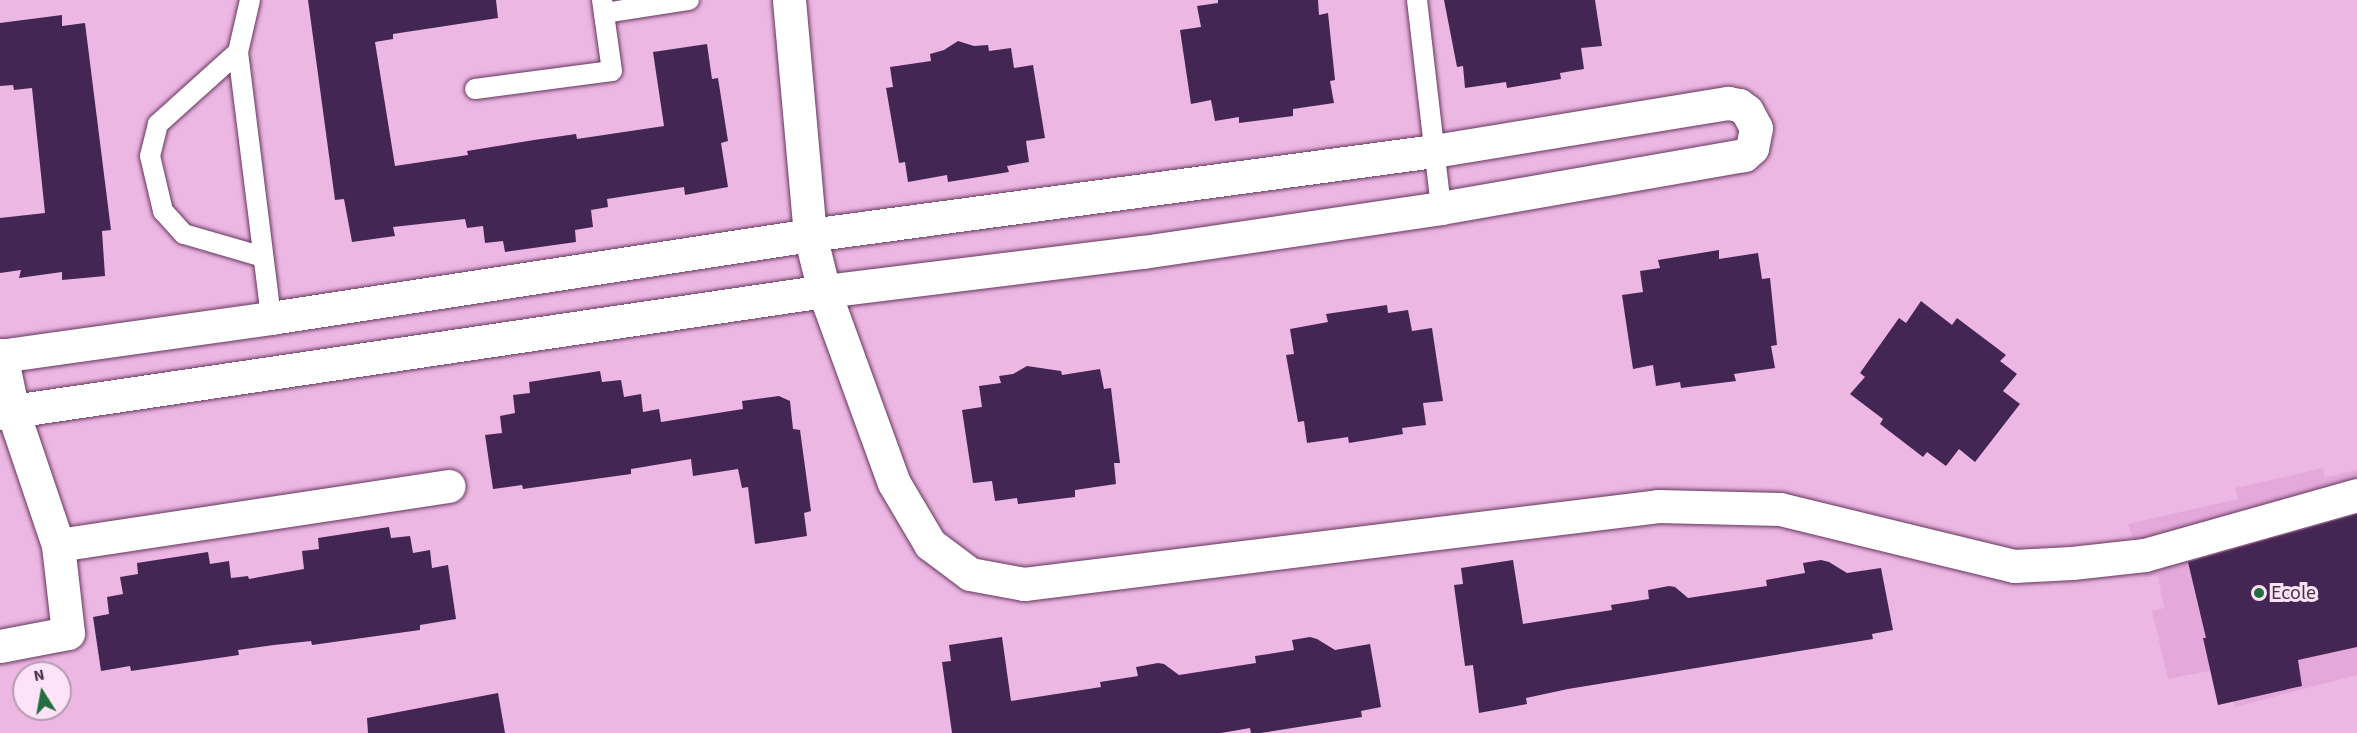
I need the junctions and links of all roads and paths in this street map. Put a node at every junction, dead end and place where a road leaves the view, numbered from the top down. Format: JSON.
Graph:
{"nodes":[{"id":1,"x":250,"y":0,"type":"edge"},
{"id":2,"x":689,"y":0,"type":"edge"},
{"id":3,"x":789,"y":0,"type":"edge"},
{"id":4,"x":1417,"y":0,"type":"edge"},
{"id":5,"x":603,"y":6,"type":"edge"},
{"id":6,"x":238,"y":52,"type":"junction"},
{"id":7,"x":475,"y":89,"type":"dead end"},
{"id":8,"x":1434,"y":151,"type":"junction"},
{"id":9,"x":1441,"y":208,"type":"junction"},
{"id":10,"x":810,"y":235,"type":"junction"},
{"id":11,"x":263,"y":257,"type":"junction"},
{"id":12,"x":824,"y":291,"type":"junction"},
{"id":13,"x":271,"y":318,"type":"junction"},
{"id":14,"x":0,"y":356,"type":"edge"},
{"id":15,"x":7,"y":412,"type":"edge"},
{"id":16,"x":449,"y":486,"type":"dead end"},
{"id":17,"x":2357,"y":495,"type":"edge"},
{"id":18,"x":58,"y":545,"type":"junction"},
{"id":19,"x":0,"y":646,"type":"edge"}],
"edges":[{"from":1,"to":6,"type":"lane"},
{"from":2,"to":5,"type":"lane"},
{"from":3,"to":10,"type":"street"},
{"from":4,"to":8,"type":"lane"},
{"from":5,"to":7,"type":"lane"},
{"from":6,"to":11,"type":"lane"},
{"from":6,"to":11,"type":"lane"},
{"from":8,"to":9,"type":"lane"},
{"from":8,"to":9,"type":"street"},
{"from":8,"to":10,"type":"street"},
{"from":9,"to":12,"type":"street"},
{"from":10,"to":12,"type":"street"},
{"from":10,"to":13,"type":"street"},
{"from":11,"to":13,"type":"lane"},
{"from":12,"to":15,"type":"street"},
{"from":12,"to":17,"type":"street"},
{"from":13,"to":14,"type":"street"},
{"from":14,"to":15,"type":"street"},
{"from":15,"to":18,"type":"street"},
{"from":16,"to":18,"type":"street"},
{"from":18,"to":19,"type":"street"}]}
